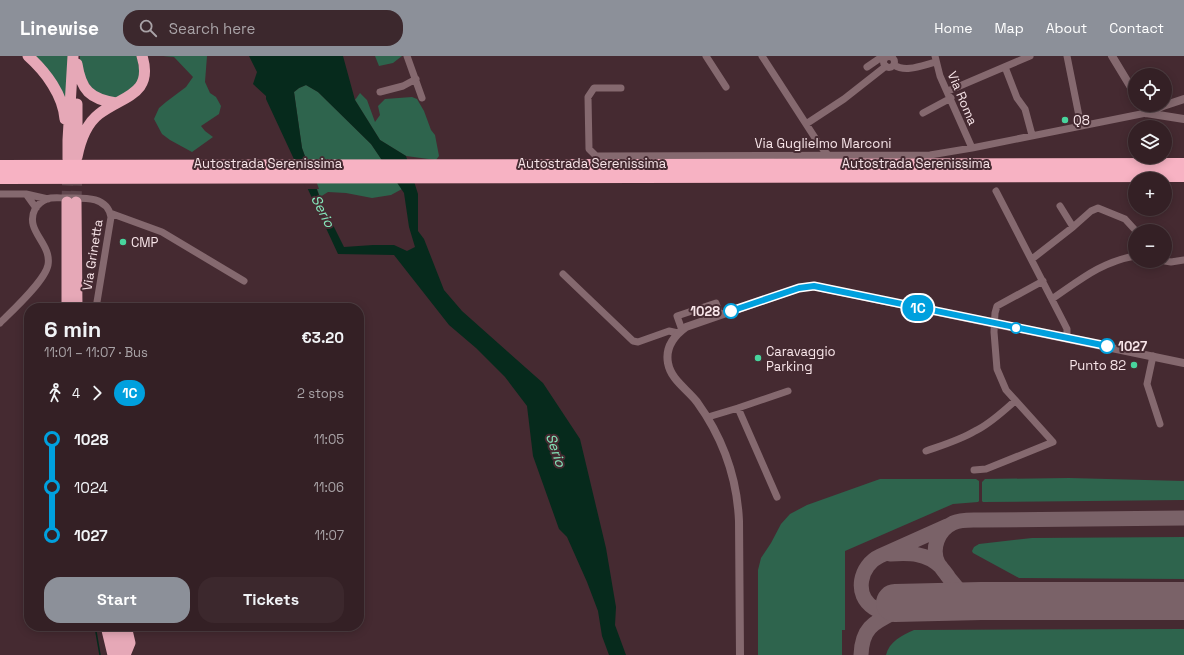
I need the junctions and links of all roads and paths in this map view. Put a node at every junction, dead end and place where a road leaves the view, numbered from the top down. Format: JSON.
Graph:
{"nodes":[{"id":1,"x":28,"y":56,"type":"edge"},
{"id":2,"x":74,"y":56,"type":"edge"},
{"id":3,"x":142,"y":56,"type":"edge"},
{"id":4,"x":407,"y":56,"type":"edge"},
{"id":5,"x":706,"y":56,"type":"edge"},
{"id":6,"x":1030,"y":56,"type":"edge"},
{"id":7,"x":1067,"y":56,"type":"edge"},
{"id":8,"x":1112,"y":56,"type":"edge"},
{"id":9,"x":765,"y":57,"type":"edge"},
{"id":10,"x":936,"y":59,"type":"edge"},
{"id":11,"x":888,"y":61,"type":"edge"},
{"id":12,"x":867,"y":67,"type":"dead end"},
{"id":13,"x":1005,"y":67,"type":"junction"},
{"id":14,"x":416,"y":79,"type":"junction"},
{"id":15,"x":1128,"y":82,"type":"edge"},
{"id":16,"x":726,"y":87,"type":"dead end"},
{"id":17,"x":621,"y":88,"type":"dead end"},
{"id":18,"x":380,"y":92,"type":"dead end"},
{"id":19,"x":949,"y":95,"type":"junction"},
{"id":20,"x":422,"y":98,"type":"dead end"},
{"id":21,"x":1184,"y":100,"type":"edge"},
{"id":22,"x":116,"y":103,"type":"junction"},
{"id":23,"x":1184,"y":104,"type":"edge"},
{"id":24,"x":923,"y":113,"type":"dead end"},
{"id":25,"x":1146,"y":113,"type":"junction"},
{"id":26,"x":1184,"y":119,"type":"edge"},
{"id":27,"x":806,"y":124,"type":"junction"},
{"id":28,"x":1081,"y":126,"type":"junction"},
{"id":29,"x":1032,"y":135,"type":"junction"},
{"id":30,"x":68,"y":140,"type":"junction"},
{"id":31,"x":972,"y":148,"type":"junction"},
{"id":32,"x":824,"y":154,"type":"junction"},
{"id":33,"x":72,"y":158,"type":"junction"},
{"id":34,"x":1184,"y":164,"type":"edge"},
{"id":35,"x":0,"y":166,"type":"edge"},
{"id":36,"x":1184,"y":176,"type":"edge"},
{"id":37,"x":0,"y":178,"type":"edge"},
{"id":38,"x":996,"y":191,"type":"dead end"},
{"id":39,"x":0,"y":194,"type":"edge"},
{"id":40,"x":26,"y":194,"type":"junction"},
{"id":41,"x":48,"y":199,"type":"junction"},
{"id":42,"x":1060,"y":206,"type":"dead end"},
{"id":43,"x":36,"y":208,"type":"junction"},
{"id":44,"x":110,"y":213,"type":"junction"},
{"id":45,"x":1130,"y":224,"type":"edge"},
{"id":46,"x":1073,"y":227,"type":"junction"},
{"id":47,"x":1128,"y":257,"type":"edge"},
{"id":48,"x":1032,"y":259,"type":"junction"},
{"id":49,"x":1184,"y":260,"type":"edge"},
{"id":50,"x":1172,"y":262,"type":"edge"},
{"id":51,"x":563,"y":274,"type":"dead end"},
{"id":52,"x":1043,"y":280,"type":"junction"},
{"id":53,"x":244,"y":281,"type":"dead end"},
{"id":54,"x":1052,"y":299,"type":"junction"},
{"id":55,"x":67,"y":303,"type":"edge"},
{"id":56,"x":77,"y":303,"type":"edge"},
{"id":57,"x":97,"y":303,"type":"edge"},
{"id":58,"x":720,"y":315,"type":"junction"},
{"id":59,"x":0,"y":323,"type":"edge"},
{"id":60,"x":994,"y":323,"type":"junction"},
{"id":61,"x":680,"y":331,"type":"junction"},
{"id":62,"x":1067,"y":338,"type":"junction"},
{"id":63,"x":1153,"y":356,"type":"junction"},
{"id":64,"x":1184,"y":363,"type":"edge"},
{"id":65,"x":788,"y":391,"type":"dead end"},
{"id":66,"x":1015,"y":401,"type":"junction"},
{"id":67,"x":738,"y":408,"type":"junction"},
{"id":68,"x":708,"y":418,"type":"junction"},
{"id":69,"x":1160,"y":424,"type":"dead end"},
{"id":70,"x":926,"y":451,"type":"dead end"},
{"id":71,"x":974,"y":470,"type":"dead end"},
{"id":72,"x":777,"y":497,"type":"dead end"},
{"id":73,"x":107,"y":631,"type":"edge"},
{"id":74,"x":118,"y":631,"type":"edge"},
{"id":75,"x":127,"y":631,"type":"edge"},
{"id":76,"x":114,"y":655,"type":"edge"},
{"id":77,"x":124,"y":655,"type":"edge"},
{"id":78,"x":740,"y":655,"type":"edge"}],
"edges":[{"from":1,"to":30,"type":"highway"},
{"from":2,"to":22,"type":"highway"},
{"from":2,"to":30,"type":"highway"},
{"from":2,"to":33,"type":"highway"},
{"from":3,"to":22,"type":"highway"},
{"from":4,"to":14,"type":"street"},
{"from":5,"to":16,"type":"street"},
{"from":6,"to":13,"type":"street"},
{"from":7,"to":28,"type":"street"},
{"from":8,"to":15,"type":"street"},
{"from":9,"to":27,"type":"street"},
{"from":10,"to":11,"type":"street"},
{"from":10,"to":19,"type":"street","name":"Via Roma"},
{"from":11,"to":12,"type":"street"},
{"from":11,"to":27,"type":"street"},
{"from":13,"to":19,"type":"street"},
{"from":13,"to":29,"type":"street"},
{"from":14,"to":18,"type":"street"},
{"from":14,"to":20,"type":"street"},
{"from":17,"to":32,"type":"street","name":"Via Guglielmo Marconi"},
{"from":19,"to":24,"type":"street"},
{"from":19,"to":31,"type":"street","name":"Via Roma"},
{"from":21,"to":25,"type":"street"},
{"from":22,"to":33,"type":"highway"},
{"from":23,"to":25,"type":"street"},
{"from":25,"to":26,"type":"street"},
{"from":25,"to":28,"type":"street","name":"Via Guglielmo Marconi"},
{"from":27,"to":32,"type":"street"},
{"from":28,"to":29,"type":"street","name":"Via Guglielmo Marconi"},
{"from":29,"to":31,"type":"street","name":"Via Guglielmo Marconi"},
{"from":30,"to":33,"type":"highway"},
{"from":31,"to":32,"type":"street","name":"Via Guglielmo Marconi"},
{"from":34,"to":35,"type":"highway","name":"Autostrada Serenissima"},
{"from":36,"to":37,"type":"highway","name":"Autostrada Serenissima"},
{"from":38,"to":48,"type":"street"},
{"from":39,"to":40,"type":"street","name":"Via Grinetta"},
{"from":40,"to":41,"type":"street","name":"Via Grinetta"},
{"from":40,"to":43,"type":"street"},
{"from":41,"to":43,"type":"street"},
{"from":41,"to":44,"type":"street","name":"Via Grinetta"},
{"from":42,"to":46,"type":"street"},
{"from":43,"to":59,"type":"street"},
{"from":44,"to":53,"type":"street"},
{"from":44,"to":57,"type":"street","name":"Via Grinetta"},
{"from":45,"to":46,"type":"street"},
{"from":46,"to":48,"type":"street"},
{"from":47,"to":54,"type":"street"},
{"from":48,"to":52,"type":"street"},
{"from":49,"to":50,"type":"street"},
{"from":51,"to":61,"type":"street"},
{"from":52,"to":54,"type":"street"},
{"from":52,"to":60,"type":"street"},
{"from":54,"to":62,"type":"street"},
{"from":55,"to":56,"type":"highway"},
{"from":58,"to":60,"type":"street"},
{"from":58,"to":61,"type":"street"},
{"from":58,"to":61,"type":"street"},
{"from":60,"to":62,"type":"street"},
{"from":60,"to":66,"type":"street"},
{"from":61,"to":68,"type":"street"},
{"from":62,"to":63,"type":"street"},
{"from":63,"to":64,"type":"street"},
{"from":63,"to":69,"type":"street"},
{"from":65,"to":67,"type":"street"},
{"from":66,"to":70,"type":"street"},
{"from":66,"to":71,"type":"street"},
{"from":67,"to":68,"type":"street"},
{"from":67,"to":72,"type":"street"},
{"from":68,"to":78,"type":"street"},
{"from":73,"to":76,"type":"highway"},
{"from":74,"to":77,"type":"highway"},
{"from":75,"to":77,"type":"highway"}]}
